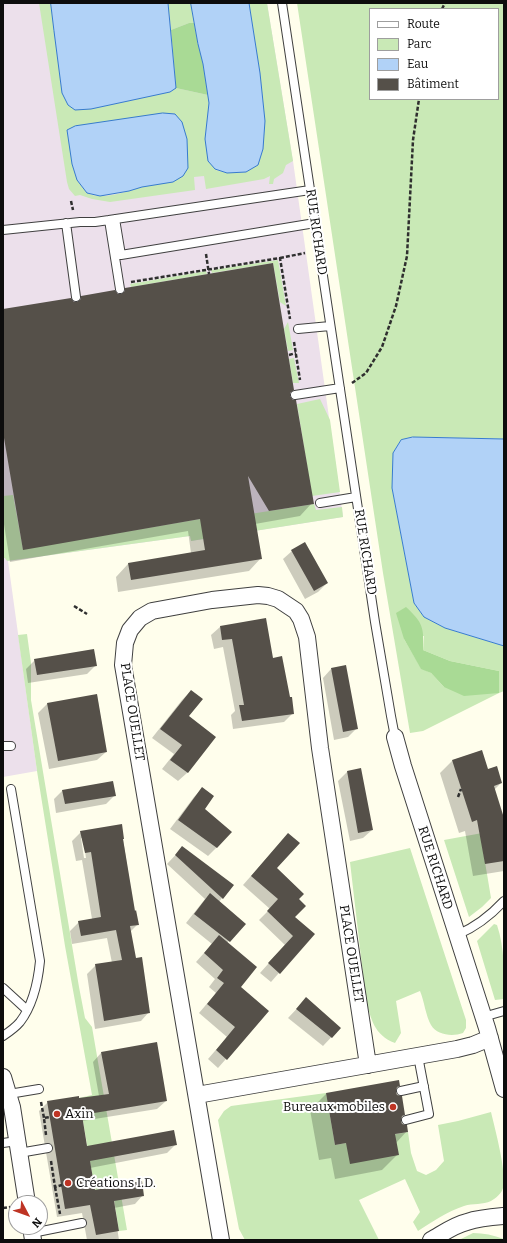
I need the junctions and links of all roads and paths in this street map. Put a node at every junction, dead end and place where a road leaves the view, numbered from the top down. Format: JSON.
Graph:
{"nodes":[{"id":1,"x":282,"y":3,"type":"edge"},
{"id":2,"x":418,"y":100,"type":"edge"},
{"id":3,"x":310,"y":190,"type":"junction"},
{"id":4,"x":112,"y":220,"type":"junction"},
{"id":5,"x":66,"y":223,"type":"junction"},
{"id":6,"x":315,"y":223,"type":"junction"},
{"id":7,"x":3,"y":230,"type":"edge"},
{"id":8,"x":297,"y":255,"type":"dead end"},
{"id":9,"x":280,"y":258,"type":"junction"},
{"id":10,"x":208,"y":269,"type":"junction"},
{"id":11,"x":209,"y":274,"type":"dead end"},
{"id":12,"x":129,"y":282,"type":"dead end"},
{"id":13,"x":120,"y":289,"type":"dead end"},
{"id":14,"x":76,"y":297,"type":"dead end"},
{"id":15,"x":291,"y":323,"type":"dead end"},
{"id":16,"x":330,"y":326,"type":"junction"},
{"id":17,"x":298,"y":329,"type":"dead end"},
{"id":18,"x":293,"y":338,"type":"dead end"},
{"id":19,"x":296,"y":353,"type":"junction"},
{"id":20,"x":289,"y":355,"type":"dead end"},
{"id":21,"x":301,"y":383,"type":"dead end"},
{"id":22,"x":340,"y":390,"type":"junction"},
{"id":23,"x":295,"y":395,"type":"dead end"},
{"id":24,"x":356,"y":497,"type":"junction"},
{"id":25,"x":320,"y":503,"type":"dead end"},
{"id":26,"x":74,"y":606,"type":"dead end"},
{"id":27,"x":87,"y":614,"type":"dead end"},
{"id":28,"x":396,"y":737,"type":"joint"},
{"id":29,"x":11,"y":789,"type":"dead end"},
{"id":30,"x":461,"y":789,"type":"dead end"},
{"id":31,"x":458,"y":797,"type":"dead end"},
{"id":32,"x":504,"y":901,"type":"edge"},
{"id":33,"x":457,"y":935,"type":"junction"},
{"id":34,"x":3,"y":988,"type":"edge"},
{"id":35,"x":27,"y":1010,"type":"junction"},
{"id":36,"x":504,"y":1011,"type":"edge"},
{"id":37,"x":483,"y":1017,"type":"junction"},
{"id":38,"x":3,"y":1036,"type":"edge"},
{"id":39,"x":490,"y":1038,"type":"junction"},
{"id":40,"x":418,"y":1056,"type":"junction"},
{"id":41,"x":368,"y":1066,"type":"junction"},
{"id":42,"x":3,"y":1077,"type":"edge"},
{"id":43,"x":424,"y":1086,"type":"junction"},
{"id":44,"x":504,"y":1089,"type":"edge"},
{"id":45,"x":40,"y":1090,"type":"dead end"},
{"id":46,"x":401,"y":1091,"type":"dead end"},
{"id":47,"x":9,"y":1094,"type":"junction"},
{"id":48,"x":197,"y":1095,"type":"junction"},
{"id":49,"x":50,"y":1117,"type":"dead end"},
{"id":50,"x":406,"y":1120,"type":"dead end"},
{"id":51,"x":13,"y":1146,"type":"edge"},
{"id":52,"x":48,"y":1148,"type":"junction"},
{"id":53,"x":62,"y":1185,"type":"dead end"},
{"id":54,"x":55,"y":1187,"type":"junction"},
{"id":55,"x":26,"y":1195,"type":"edge"},
{"id":56,"x":504,"y":1216,"type":"edge"},
{"id":57,"x":82,"y":1223,"type":"dead end"},
{"id":58,"x":62,"y":1227,"type":"junction"},
{"id":59,"x":48,"y":1230,"type":"edge"},
{"id":60,"x":221,"y":1240,"type":"edge"},
{"id":61,"x":430,"y":1240,"type":"edge"}],
"edges":[{"from":1,"to":3,"type":"lane","name":"RUE RICHARD"},
{"from":2,"to":22,"type":"path"},
{"from":3,"to":4,"type":"lane"},
{"from":3,"to":6,"type":"lane","name":"RUE RICHARD"},
{"from":4,"to":5,"type":"lane"},
{"from":4,"to":6,"type":"lane"},
{"from":4,"to":13,"type":"lane"},
{"from":5,"to":7,"type":"lane"},
{"from":5,"to":14,"type":"lane"},
{"from":6,"to":16,"type":"lane","name":"RUE RICHARD"},
{"from":8,"to":9,"type":"path"},
{"from":9,"to":10,"type":"path"},
{"from":9,"to":15,"type":"path"},
{"from":10,"to":11,"type":"path"},
{"from":10,"to":12,"type":"path"},
{"from":16,"to":17,"type":"lane"},
{"from":16,"to":22,"type":"lane","name":"RUE RICHARD"},
{"from":18,"to":19,"type":"path"},
{"from":19,"to":20,"type":"path"},
{"from":19,"to":21,"type":"path"},
{"from":22,"to":23,"type":"lane"},
{"from":22,"to":24,"type":"lane","name":"RUE RICHARD"},
{"from":24,"to":25,"type":"lane"},
{"from":24,"to":28,"type":"lane","name":"RUE RICHARD"},
{"from":26,"to":27,"type":"path"},
{"from":28,"to":33,"type":"street","name":"RUE RICHARD"},
{"from":29,"to":35,"type":"lane"},
{"from":30,"to":31,"type":"path"},
{"from":32,"to":33,"type":"lane"},
{"from":33,"to":37,"type":"street","name":"RUE RICHARD"},
{"from":34,"to":35,"type":"lane"},
{"from":35,"to":38,"type":"lane"},
{"from":36,"to":37,"type":"lane"},
{"from":37,"to":39,"type":"street","name":"RUE RICHARD"},
{"from":39,"to":40,"type":"street"},
{"from":39,"to":44,"type":"street","name":"RUE RICHARD"},
{"from":40,"to":41,"type":"street"},
{"from":40,"to":43,"type":"lane"},
{"from":41,"to":48,"type":"street"},
{"from":41,"to":48,"type":"street","name":"PLACE OUELLET"},
{"from":42,"to":47,"type":"street"},
{"from":43,"to":46,"type":"lane"},
{"from":43,"to":50,"type":"lane"},
{"from":45,"to":47,"type":"lane"},
{"from":47,"to":51,"type":"street"},
{"from":48,"to":60,"type":"street","name":"PLACE OUELLET"},
{"from":49,"to":52,"type":"path"},
{"from":51,"to":52,"type":"lane"},
{"from":51,"to":55,"type":"street"},
{"from":52,"to":54,"type":"path"},
{"from":53,"to":54,"type":"path"},
{"from":54,"to":58,"type":"path"},
{"from":56,"to":61,"type":"street"},
{"from":57,"to":58,"type":"lane"},
{"from":58,"to":59,"type":"lane"}]}
